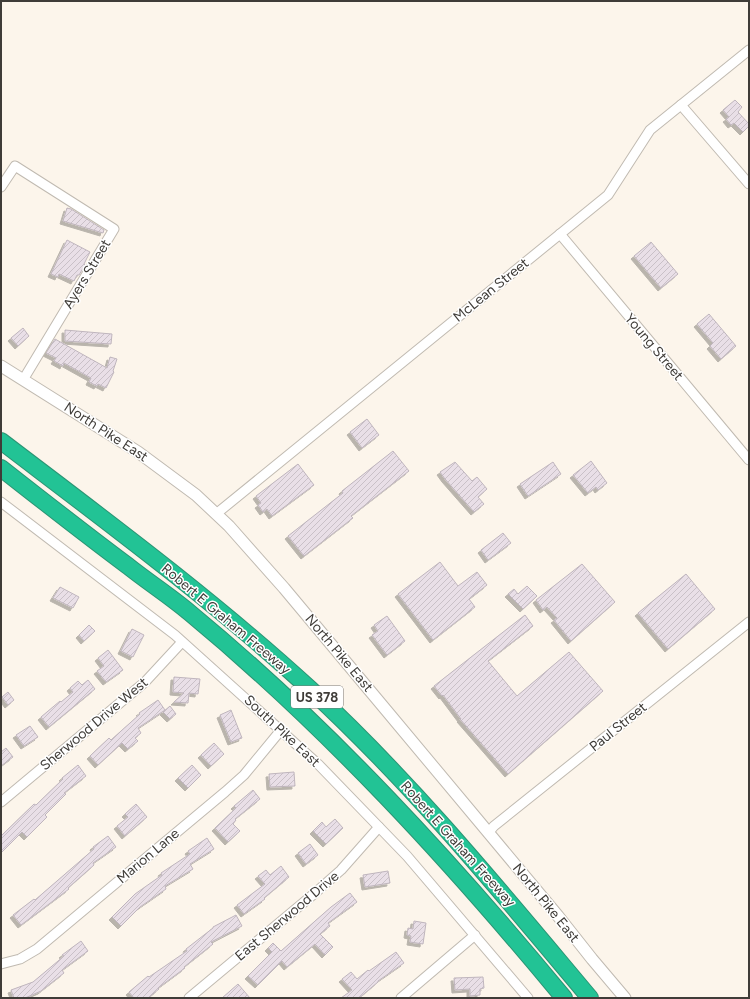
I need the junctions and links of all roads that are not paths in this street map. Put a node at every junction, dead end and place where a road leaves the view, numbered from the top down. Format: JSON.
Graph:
{"nodes":[{"id":1,"x":749,"y":50,"type":"edge"},
{"id":2,"x":681,"y":105,"type":"junction"},
{"id":3,"x":749,"y":184,"type":"edge"},
{"id":4,"x":1,"y":187,"type":"edge"},
{"id":5,"x":560,"y":234,"type":"junction"},
{"id":6,"x":1,"y":366,"type":"edge"},
{"id":7,"x":23,"y":380,"type":"junction"},
{"id":8,"x":1,"y":441,"type":"edge"},
{"id":9,"x":749,"y":460,"type":"edge"},
{"id":10,"x":1,"y":468,"type":"edge"},
{"id":11,"x":1,"y":502,"type":"edge"},
{"id":12,"x":216,"y":514,"type":"junction"},
{"id":13,"x":749,"y":622,"type":"edge"},
{"id":14,"x":182,"y":642,"type":"junction"},
{"id":15,"x":281,"y":730,"type":"junction"},
{"id":16,"x":1,"y":802,"type":"edge"},
{"id":17,"x":379,"y":827,"type":"junction"},
{"id":18,"x":488,"y":833,"type":"junction"},
{"id":19,"x":475,"y":935,"type":"junction"},
{"id":20,"x":1,"y":964,"type":"edge"},
{"id":21,"x":189,"y":998,"type":"edge"},
{"id":22,"x":401,"y":998,"type":"edge"},
{"id":23,"x":528,"y":998,"type":"edge"},
{"id":24,"x":564,"y":998,"type":"edge"},
{"id":25,"x":590,"y":998,"type":"edge"},
{"id":26,"x":625,"y":998,"type":"edge"}],
"edges":[{"from":1,"to":2,"type":"street","name":"McLean Street"},
{"from":2,"to":3,"type":"street"},
{"from":2,"to":5,"type":"street","name":"McLean Street"},
{"from":4,"to":7,"type":"street","name":"Ayers Street"},
{"from":5,"to":9,"type":"street","name":"Young Street"},
{"from":5,"to":12,"type":"street","name":"McLean Street"},
{"from":6,"to":7,"type":"street","name":"North Pike East"},
{"from":7,"to":12,"type":"street","name":"North Pike East"},
{"from":8,"to":25,"type":"highway","name":"Robert E Graham Freeway","number":"US 378"},
{"from":10,"to":24,"type":"highway","name":"Robert E Graham Freeway","number":"US 378"},
{"from":11,"to":14,"type":"street","name":"South Pike East"},
{"from":12,"to":18,"type":"street","name":"North Pike East"},
{"from":13,"to":18,"type":"street","name":"Paul Street"},
{"from":14,"to":15,"type":"street","name":"South Pike East"},
{"from":14,"to":16,"type":"street","name":"Sherwood Drive West"},
{"from":15,"to":17,"type":"street","name":"South Pike East"},
{"from":15,"to":20,"type":"street","name":"Marion Lane"},
{"from":17,"to":19,"type":"street","name":"South Pike East"},
{"from":17,"to":21,"type":"street","name":"East Sherwood Drive"},
{"from":18,"to":26,"type":"street","name":"North Pike East"},
{"from":19,"to":22,"type":"street"},
{"from":19,"to":23,"type":"street","name":"South Pike East"}]}
